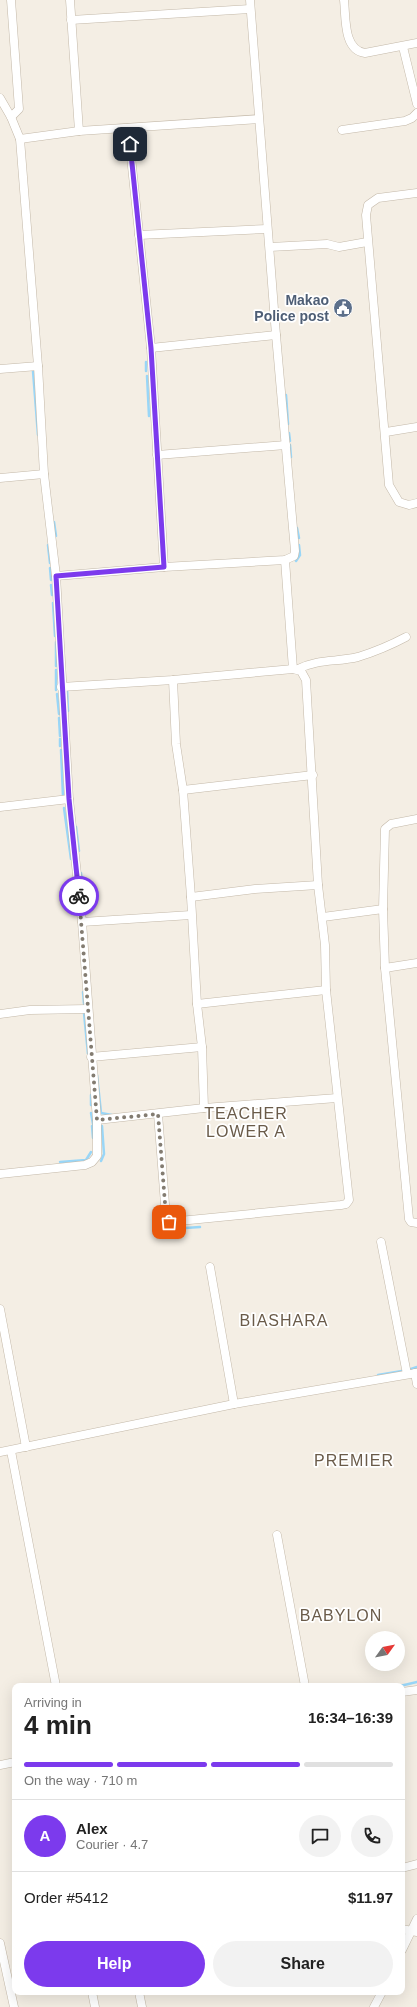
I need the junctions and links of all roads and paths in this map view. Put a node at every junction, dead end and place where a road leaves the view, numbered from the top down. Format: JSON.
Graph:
{"nodes":[{"id":1,"x":11,"y":0,"type":"edge"},
{"id":2,"x":70,"y":0,"type":"edge"},
{"id":3,"x":250,"y":0,"type":"edge"},
{"id":4,"x":344,"y":0,"type":"edge"},
{"id":5,"x":250,"y":9,"type":"junction"},
{"id":6,"x":71,"y":20,"type":"junction"},
{"id":7,"x":417,"y":43,"type":"edge"},
{"id":8,"x":403,"y":47,"type":"junction"},
{"id":9,"x":0,"y":98,"type":"edge"},
{"id":10,"x":417,"y":104,"type":"edge"},
{"id":11,"x":417,"y":113,"type":"edge"},
{"id":12,"x":11,"y":117,"type":"junction"},
{"id":13,"x":258,"y":119,"type":"junction"},
{"id":14,"x":128,"y":128,"type":"junction"},
{"id":15,"x":342,"y":130,"type":"dead end"},
{"id":16,"x":79,"y":131,"type":"junction"},
{"id":17,"x":20,"y":139,"type":"junction"},
{"id":18,"x":417,"y":193,"type":"edge"},
{"id":19,"x":267,"y":229,"type":"junction"},
{"id":20,"x":139,"y":235,"type":"junction"},
{"id":21,"x":367,"y":242,"type":"junction"},
{"id":22,"x":270,"y":247,"type":"junction"},
{"id":23,"x":276,"y":335,"type":"junction"},
{"id":24,"x":151,"y":348,"type":"junction"},
{"id":25,"x":38,"y":366,"type":"junction"},
{"id":26,"x":0,"y":369,"type":"edge"},
{"id":27,"x":417,"y":427,"type":"edge"},
{"id":28,"x":386,"y":432,"type":"junction"},
{"id":29,"x":286,"y":446,"type":"junction"},
{"id":30,"x":156,"y":455,"type":"junction"},
{"id":31,"x":44,"y":474,"type":"junction"},
{"id":32,"x":0,"y":478,"type":"edge"},
{"id":33,"x":417,"y":503,"type":"edge"},
{"id":34,"x":285,"y":560,"type":"junction"},
{"id":35,"x":164,"y":567,"type":"junction"},
{"id":36,"x":56,"y":576,"type":"junction"},
{"id":37,"x":406,"y":638,"type":"dead end"},
{"id":38,"x":296,"y":669,"type":"junction"},
{"id":39,"x":173,"y":680,"type":"junction"},
{"id":40,"x":61,"y":687,"type":"junction"},
{"id":41,"x":313,"y":775,"type":"junction"},
{"id":42,"x":183,"y":790,"type":"junction"},
{"id":43,"x":69,"y":799,"type":"junction"},
{"id":44,"x":0,"y":807,"type":"edge"},
{"id":45,"x":417,"y":819,"type":"edge"},
{"id":46,"x":318,"y":885,"type":"junction"},
{"id":47,"x":191,"y":897,"type":"junction"},
{"id":48,"x":384,"y":909,"type":"junction"},
{"id":49,"x":191,"y":915,"type":"junction"},
{"id":50,"x":323,"y":917,"type":"junction"},
{"id":51,"x":82,"y":922,"type":"junction"},
{"id":52,"x":417,"y":963,"type":"edge"},
{"id":53,"x":385,"y":968,"type":"junction"},
{"id":54,"x":326,"y":990,"type":"junction"},
{"id":55,"x":197,"y":1004,"type":"junction"},
{"id":56,"x":88,"y":1009,"type":"junction"},
{"id":57,"x":0,"y":1014,"type":"edge"},
{"id":58,"x":202,"y":1047,"type":"junction"},
{"id":59,"x":91,"y":1057,"type":"junction"},
{"id":60,"x":337,"y":1098,"type":"junction"},
{"id":61,"x":204,"y":1108,"type":"junction"},
{"id":62,"x":158,"y":1114,"type":"junction"},
{"id":63,"x":97,"y":1120,"type":"junction"},
{"id":64,"x":0,"y":1174,"type":"edge"},
{"id":65,"x":417,"y":1223,"type":"edge"},
{"id":66,"x":380,"y":1242,"type":"dead end"},
{"id":67,"x":210,"y":1267,"type":"dead end"},
{"id":68,"x":0,"y":1309,"type":"edge"},
{"id":69,"x":413,"y":1373,"type":"edge"},
{"id":70,"x":417,"y":1384,"type":"edge"},
{"id":71,"x":234,"y":1404,"type":"junction"},
{"id":72,"x":26,"y":1448,"type":"junction"},
{"id":73,"x":11,"y":1451,"type":"junction"},
{"id":74,"x":0,"y":1452,"type":"edge"},
{"id":75,"x":277,"y":1535,"type":"dead end"},
{"id":76,"x":55,"y":1683,"type":"edge"},
{"id":77,"x":304,"y":1683,"type":"edge"},
{"id":78,"x":417,"y":1690,"type":"edge"},
{"id":79,"x":405,"y":1692,"type":"edge"},
{"id":80,"x":12,"y":1763,"type":"edge"},
{"id":81,"x":0,"y":1765,"type":"edge"},
{"id":82,"x":417,"y":1864,"type":"edge"},
{"id":83,"x":405,"y":1867,"type":"edge"},
{"id":84,"x":417,"y":1919,"type":"edge"},
{"id":85,"x":414,"y":1930,"type":"edge"},
{"id":86,"x":0,"y":1943,"type":"edge"},
{"id":87,"x":405,"y":1945,"type":"edge"},
{"id":88,"x":93,"y":1995,"type":"edge"},
{"id":89,"x":140,"y":1995,"type":"edge"},
{"id":90,"x":381,"y":1995,"type":"edge"},
{"id":91,"x":376,"y":2006,"type":"edge"},
{"id":92,"x":14,"y":2007,"type":"edge"},
{"id":93,"x":95,"y":2007,"type":"edge"},
{"id":94,"x":142,"y":2007,"type":"edge"}],
"edges":[{"from":1,"to":12,"type":"street"},
{"from":2,"to":6,"type":"street"},
{"from":3,"to":5,"type":"street"},
{"from":4,"to":8,"type":"street"},
{"from":5,"to":6,"type":"street"},
{"from":5,"to":13,"type":"street"},
{"from":6,"to":16,"type":"street"},
{"from":7,"to":8,"type":"street"},
{"from":8,"to":10,"type":"street"},
{"from":9,"to":12,"type":"street"},
{"from":11,"to":15,"type":"street"},
{"from":12,"to":17,"type":"street"},
{"from":13,"to":14,"type":"street"},
{"from":13,"to":19,"type":"street"},
{"from":14,"to":16,"type":"street"},
{"from":14,"to":20,"type":"street"},
{"from":16,"to":17,"type":"street"},
{"from":17,"to":25,"type":"street"},
{"from":18,"to":21,"type":"street"},
{"from":19,"to":20,"type":"street"},
{"from":19,"to":22,"type":"street"},
{"from":20,"to":24,"type":"street"},
{"from":21,"to":22,"type":"street"},
{"from":21,"to":28,"type":"street"},
{"from":22,"to":23,"type":"street"},
{"from":23,"to":24,"type":"street"},
{"from":23,"to":29,"type":"street"},
{"from":24,"to":30,"type":"street"},
{"from":25,"to":26,"type":"street"},
{"from":25,"to":31,"type":"street"},
{"from":27,"to":28,"type":"street"},
{"from":28,"to":33,"type":"street"},
{"from":29,"to":30,"type":"street"},
{"from":29,"to":34,"type":"street"},
{"from":30,"to":35,"type":"street"},
{"from":31,"to":32,"type":"street"},
{"from":31,"to":36,"type":"street"},
{"from":34,"to":35,"type":"street"},
{"from":34,"to":38,"type":"street"},
{"from":35,"to":36,"type":"street"},
{"from":36,"to":40,"type":"street"},
{"from":37,"to":38,"type":"street"},
{"from":38,"to":39,"type":"street"},
{"from":38,"to":41,"type":"street"},
{"from":39,"to":40,"type":"street"},
{"from":39,"to":42,"type":"street"},
{"from":40,"to":43,"type":"street"},
{"from":41,"to":42,"type":"street"},
{"from":41,"to":46,"type":"street"},
{"from":42,"to":47,"type":"street"},
{"from":43,"to":44,"type":"street"},
{"from":43,"to":51,"type":"street"},
{"from":45,"to":48,"type":"street"},
{"from":46,"to":47,"type":"street"},
{"from":46,"to":50,"type":"street"},
{"from":47,"to":49,"type":"street"},
{"from":48,"to":50,"type":"street"},
{"from":48,"to":53,"type":"street"},
{"from":49,"to":51,"type":"street"},
{"from":49,"to":55,"type":"street"},
{"from":50,"to":54,"type":"street"},
{"from":51,"to":56,"type":"street"},
{"from":52,"to":53,"type":"street"},
{"from":53,"to":65,"type":"street"},
{"from":54,"to":55,"type":"street"},
{"from":54,"to":60,"type":"street"},
{"from":55,"to":58,"type":"street"},
{"from":56,"to":57,"type":"street"},
{"from":56,"to":59,"type":"street"},
{"from":58,"to":59,"type":"street"},
{"from":58,"to":61,"type":"street"},
{"from":59,"to":63,"type":"street"},
{"from":60,"to":61,"type":"street"},
{"from":60,"to":62,"type":"street"},
{"from":61,"to":62,"type":"street"},
{"from":62,"to":63,"type":"street"},
{"from":63,"to":64,"type":"street"},
{"from":66,"to":69,"type":"street"},
{"from":67,"to":71,"type":"street"},
{"from":68,"to":72,"type":"street"},
{"from":69,"to":70,"type":"street"},
{"from":69,"to":71,"type":"street"},
{"from":71,"to":72,"type":"street"},
{"from":72,"to":73,"type":"street"},
{"from":73,"to":74,"type":"street"},
{"from":73,"to":76,"type":"street"},
{"from":75,"to":77,"type":"street"},
{"from":78,"to":79,"type":"street"},
{"from":80,"to":81,"type":"street"},
{"from":82,"to":83,"type":"street"},
{"from":84,"to":85,"type":"street"},
{"from":85,"to":87,"type":"street"},
{"from":86,"to":92,"type":"street"},
{"from":88,"to":93,"type":"street"},
{"from":89,"to":94,"type":"street"},
{"from":90,"to":91,"type":"street"}]}
